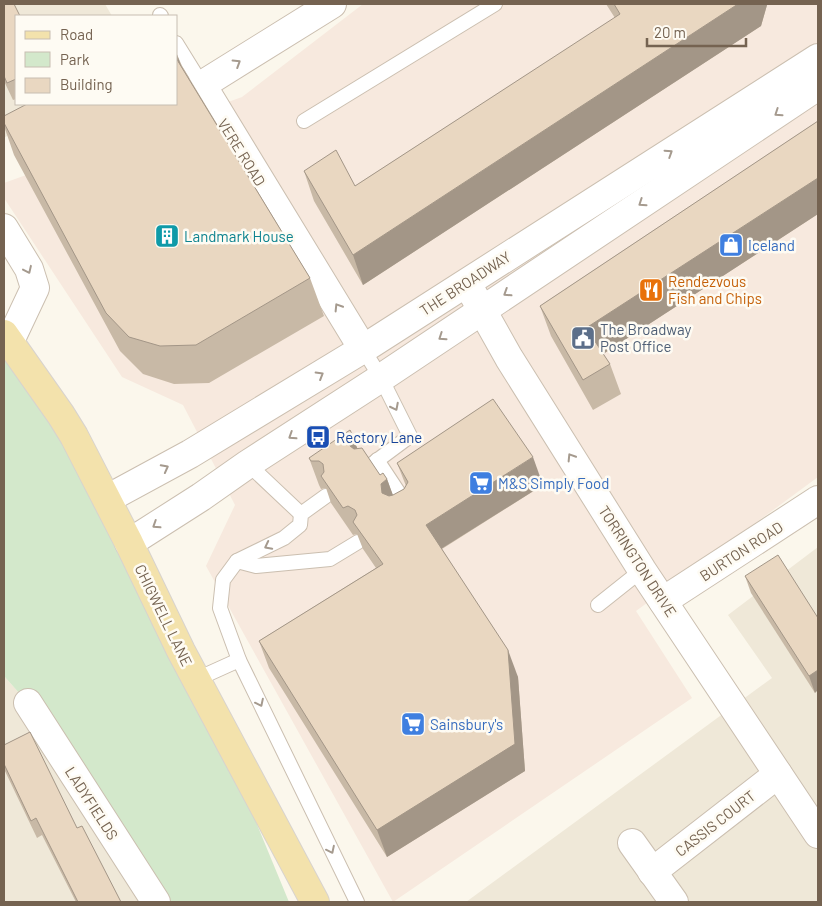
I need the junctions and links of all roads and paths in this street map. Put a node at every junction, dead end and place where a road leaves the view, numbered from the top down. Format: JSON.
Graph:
{"nodes":[{"id":1,"x":332,"y":4,"type":"edge"},
{"id":2,"x":494,"y":4,"type":"edge"},
{"id":3,"x":178,"y":46,"type":"edge"},
{"id":4,"x":818,"y":58,"type":"edge"},
{"id":5,"x":202,"y":85,"type":"junction"},
{"id":6,"x":818,"y":86,"type":"edge"},
{"id":7,"x":304,"y":121,"type":"dead end"},
{"id":8,"x":4,"y":228,"type":"edge"},
{"id":9,"x":466,"y":282,"type":"junction"},
{"id":10,"x":483,"y":309,"type":"junction"},
{"id":11,"x":7,"y":339,"type":"edge"},
{"id":12,"x":363,"y":349,"type":"junction"},
{"id":13,"x":381,"y":378,"type":"junction"},
{"id":14,"x":248,"y":464,"type":"junction"},
{"id":15,"x":326,"y":496,"type":"edge"},
{"id":16,"x":107,"y":499,"type":"junction"},
{"id":17,"x":818,"y":500,"type":"edge"},
{"id":18,"x":301,"y":514,"type":"junction"},
{"id":19,"x":399,"y":515,"type":"edge"},
{"id":20,"x":358,"y":542,"type":"edge"},
{"id":21,"x":129,"y":543,"type":"junction"},
{"id":22,"x":236,"y":561,"type":"junction"},
{"id":23,"x":642,"y":570,"type":"junction"},
{"id":24,"x":663,"y":601,"type":"junction"},
{"id":25,"x":598,"y":605,"type":"dead end"},
{"id":26,"x":239,"y":660,"type":"junction"},
{"id":27,"x":197,"y":679,"type":"junction"},
{"id":28,"x":28,"y":703,"type":"dead end"},
{"id":29,"x":778,"y":774,"type":"junction"},
{"id":30,"x":818,"y":834,"type":"edge"},
{"id":31,"x":632,"y":843,"type":"dead end"},
{"id":32,"x":652,"y":872,"type":"junction"},
{"id":33,"x":156,"y":902,"type":"edge"},
{"id":34,"x":315,"y":902,"type":"edge"},
{"id":35,"x":357,"y":902,"type":"edge"},
{"id":36,"x":674,"y":902,"type":"edge"}],
"edges":[{"from":5,"to":1,"type":"street","one_way":true},
{"from":2,"to":7,"type":"lane"},
{"from":3,"to":5,"type":"lane"},
{"from":9,"to":4,"type":"street","name":"THE BROADWAY","one_way":true},
{"from":12,"to":5,"type":"street","name":"VERE ROAD","one_way":true},
{"from":6,"to":10,"type":"street","name":"THE BROADWAY","one_way":true},
{"from":8,"to":11,"type":"street","one_way":true},
{"from":9,"to":10,"type":"street","name":"TORRINGTON DRIVE"},
{"from":9,"to":12,"type":"street","name":"THE BROADWAY"},
{"from":10,"to":13,"type":"street","name":"THE BROADWAY","one_way":true},
{"from":23,"to":10,"type":"street","name":"TORRINGTON DRIVE","one_way":true},
{"from":11,"to":16,"type":"main road","name":"CHIGWELL LANE"},
{"from":12,"to":13,"type":"lane"},
{"from":16,"to":12,"type":"street","name":"THE BROADWAY","one_way":true},
{"from":13,"to":14,"type":"street","name":"THE BROADWAY","one_way":true},
{"from":13,"to":19,"type":"lane","one_way":true},
{"from":14,"to":18,"type":"lane"},
{"from":14,"to":21,"type":"street","name":"THE BROADWAY","one_way":true},
{"from":15,"to":18,"type":"lane"},
{"from":16,"to":21,"type":"main road","name":"CHIGWELL LANE"},
{"from":17,"to":24,"type":"street","name":"BURTON ROAD"},
{"from":18,"to":22,"type":"lane","one_way":true},
{"from":20,"to":22,"type":"lane"},
{"from":21,"to":27,"type":"main road","name":"CHIGWELL LANE"},
{"from":22,"to":26,"type":"lane"},
{"from":23,"to":24,"type":"street","name":"TORRINGTON DRIVE"},
{"from":23,"to":25,"type":"lane"},
{"from":24,"to":29,"type":"street","name":"TORRINGTON DRIVE"},
{"from":26,"to":27,"type":"lane"},
{"from":26,"to":35,"type":"lane","one_way":true},
{"from":27,"to":34,"type":"main road","name":"CHIGWELL LANE"},
{"from":28,"to":33,"type":"street","name":"LADYFIELDS"},
{"from":29,"to":30,"type":"street","name":"TORRINGTON DRIVE"},
{"from":29,"to":32,"type":"street","name":"CASSIS COURT"},
{"from":31,"to":32,"type":"street"},
{"from":32,"to":36,"type":"street"}]}
